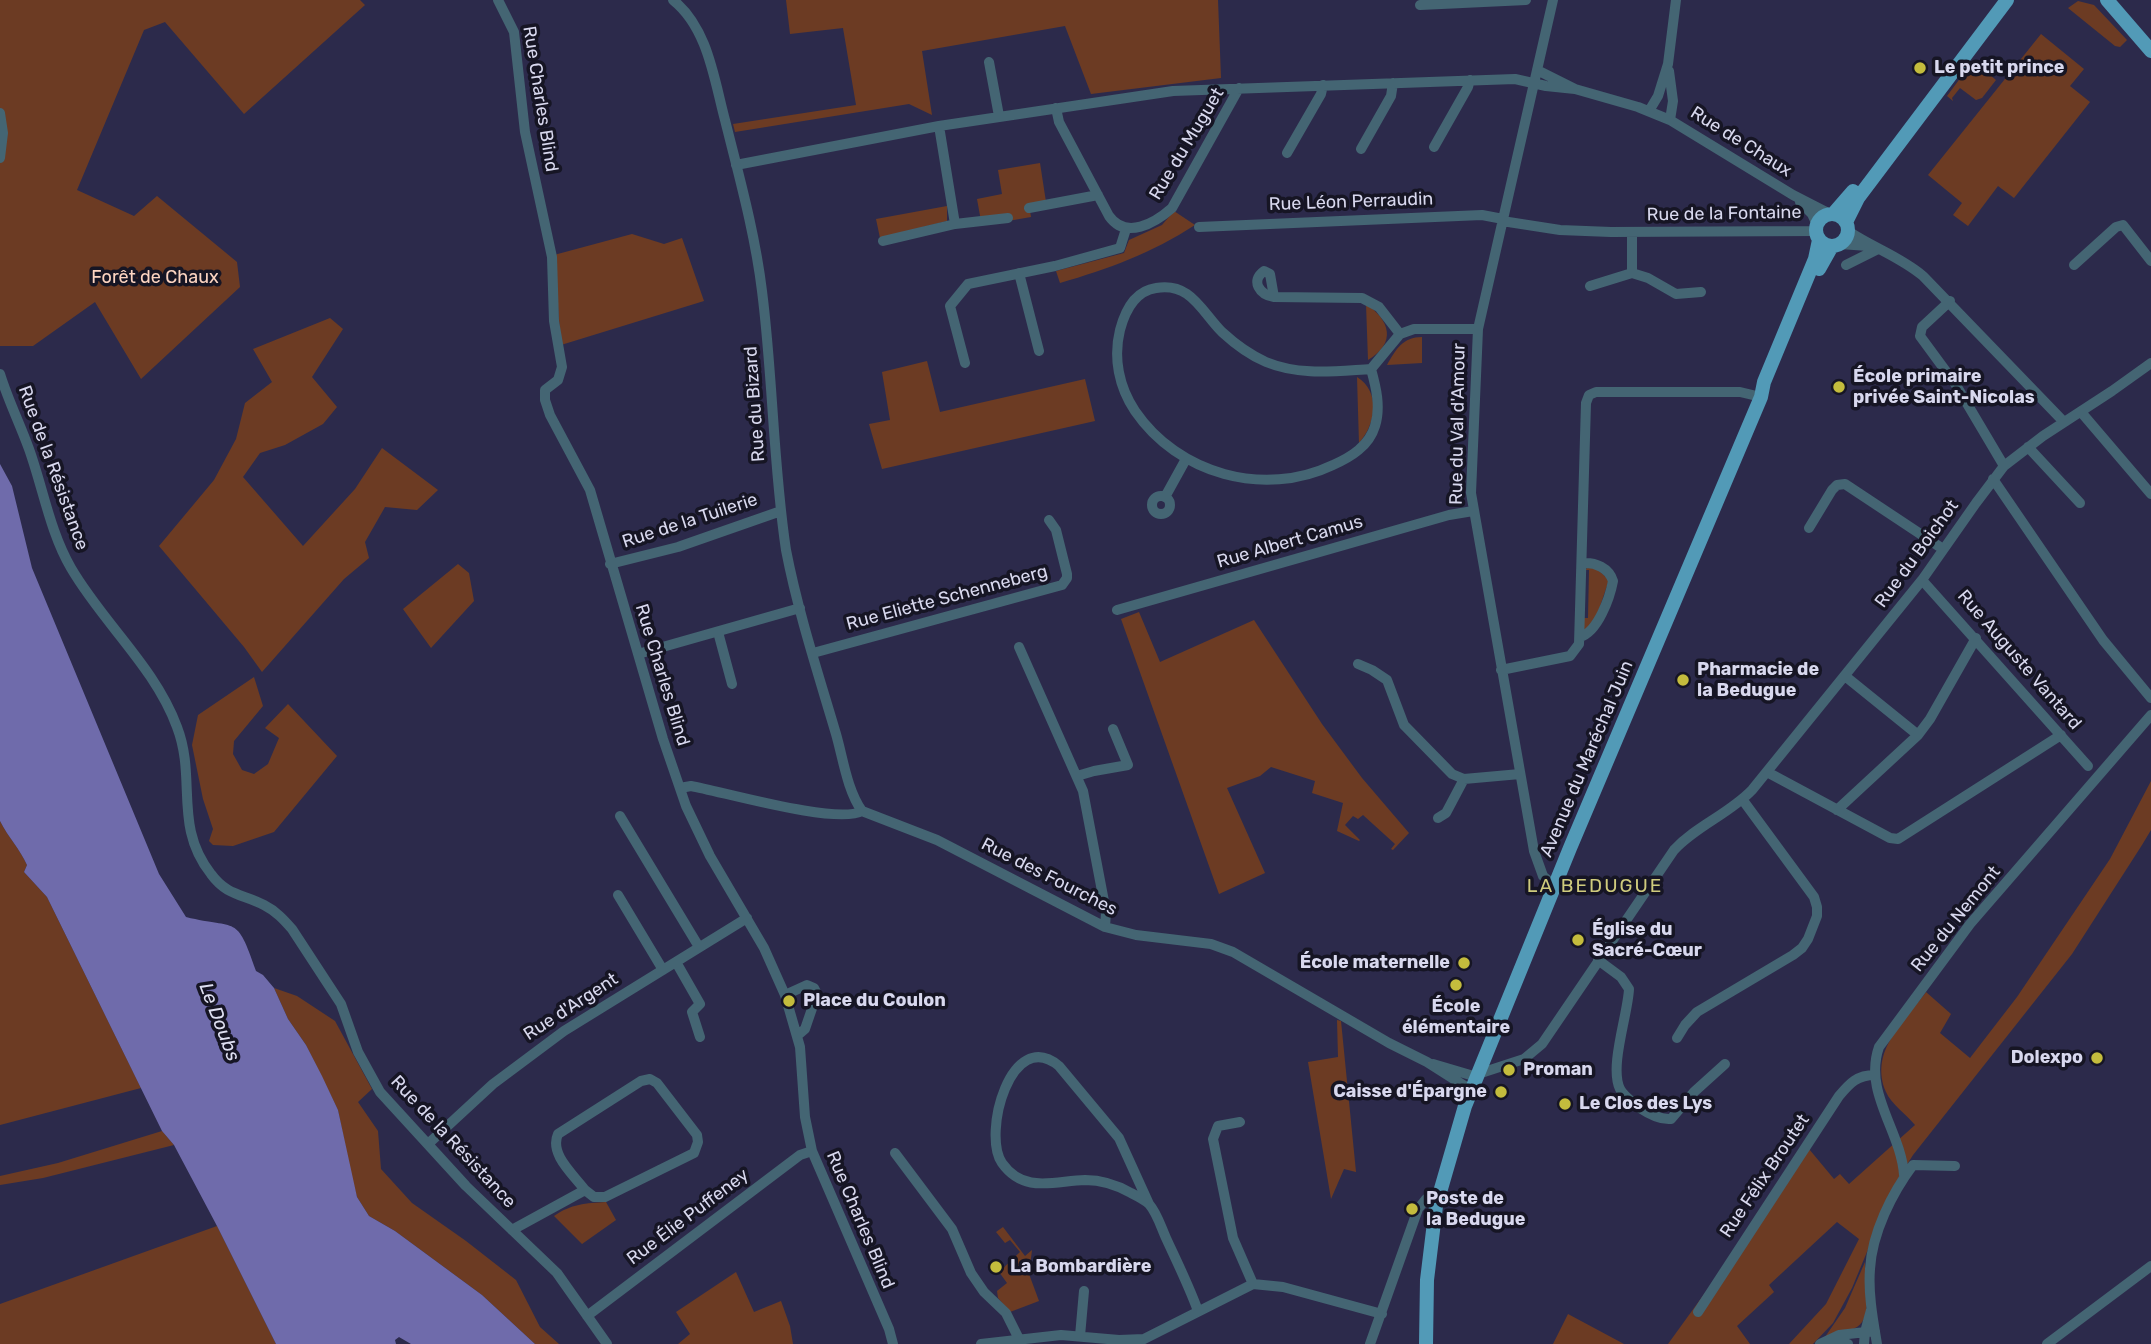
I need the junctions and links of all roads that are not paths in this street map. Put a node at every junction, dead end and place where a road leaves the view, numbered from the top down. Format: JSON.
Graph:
{"nodes":[{"id":1,"x":498,"y":0,"type":"edge"},
{"id":2,"x":673,"y":0,"type":"edge"},
{"id":3,"x":1526,"y":0,"type":"edge"},
{"id":4,"x":1553,"y":0,"type":"edge"},
{"id":5,"x":1676,"y":0,"type":"edge"},
{"id":6,"x":1998,"y":0,"type":"edge"},
{"id":7,"x":2007,"y":0,"type":"edge"},
{"id":8,"x":2107,"y":2,"type":"edge"},
{"id":9,"x":1420,"y":5,"type":"dead end"},
{"id":10,"x":2151,"y":51,"type":"edge"},
{"id":11,"x":989,"y":62,"type":"dead end"},
{"id":12,"x":1668,"y":64,"type":"junction"},
{"id":13,"x":1537,"y":70,"type":"junction"},
{"id":14,"x":1470,"y":80,"type":"junction"},
{"id":15,"x":1393,"y":83,"type":"junction"},
{"id":16,"x":1534,"y":83,"type":"junction"},
{"id":17,"x":1324,"y":85,"type":"junction"},
{"id":18,"x":1239,"y":88,"type":"junction"},
{"id":19,"x":1575,"y":89,"type":"junction"},
{"id":20,"x":1056,"y":108,"type":"junction"},
{"id":21,"x":1649,"y":111,"type":"junction"},
{"id":22,"x":0,"y":113,"type":"edge"},
{"id":23,"x":999,"y":116,"type":"junction"},
{"id":24,"x":1670,"y":120,"type":"junction"},
{"id":25,"x":939,"y":126,"type":"junction"},
{"id":26,"x":1434,"y":147,"type":"dead end"},
{"id":27,"x":1361,"y":149,"type":"dead end"},
{"id":28,"x":1287,"y":153,"type":"dead end"},
{"id":29,"x":0,"y":158,"type":"edge"},
{"id":30,"x":736,"y":165,"type":"junction"},
{"id":31,"x":1098,"y":195,"type":"junction"},
{"id":32,"x":1793,"y":195,"type":"junction"},
{"id":33,"x":1029,"y":208,"type":"dead end"},
{"id":34,"x":1832,"y":214,"type":"junction"},
{"id":35,"x":1008,"y":218,"type":"dead end"},
{"id":36,"x":1503,"y":220,"type":"junction"},
{"id":37,"x":955,"y":224,"type":"junction"},
{"id":38,"x":1199,"y":227,"type":"dead end"},
{"id":39,"x":1847,"y":227,"type":"junction"},
{"id":40,"x":1126,"y":229,"type":"junction"},
{"id":41,"x":1632,"y":232,"type":"junction"},
{"id":42,"x":1825,"y":237,"type":"junction"},
{"id":43,"x":883,"y":241,"type":"dead end"},
{"id":44,"x":1874,"y":247,"type":"junction"},
{"id":45,"x":2151,"y":261,"type":"edge"},
{"id":46,"x":1846,"y":265,"type":"dead end"},
{"id":47,"x":2074,"y":265,"type":"dead end"},
{"id":48,"x":1019,"y":273,"type":"junction"},
{"id":49,"x":1632,"y":273,"type":"junction"},
{"id":50,"x":1590,"y":286,"type":"dead end"},
{"id":51,"x":1701,"y":292,"type":"dead end"},
{"id":52,"x":1274,"y":297,"type":"dead end"},
{"id":53,"x":1950,"y":302,"type":"junction"},
{"id":54,"x":1478,"y":329,"type":"junction"},
{"id":55,"x":1400,"y":334,"type":"junction"},
{"id":56,"x":1039,"y":351,"type":"dead end"},
{"id":57,"x":965,"y":363,"type":"dead end"},
{"id":58,"x":2151,"y":363,"type":"edge"},
{"id":59,"x":1371,"y":369,"type":"junction"},
{"id":60,"x":0,"y":374,"type":"edge"},
{"id":61,"x":1761,"y":397,"type":"junction"},
{"id":62,"x":2081,"y":412,"type":"junction"},
{"id":63,"x":2064,"y":422,"type":"junction"},
{"id":64,"x":2028,"y":447,"type":"junction"},
{"id":65,"x":1186,"y":459,"type":"junction"},
{"id":66,"x":2004,"y":466,"type":"junction"},
{"id":67,"x":1993,"y":479,"type":"junction"},
{"id":68,"x":2151,"y":494,"type":"edge"},
{"id":69,"x":1165,"y":497,"type":"dead end"},
{"id":70,"x":2080,"y":503,"type":"dead end"},
{"id":71,"x":781,"y":511,"type":"junction"},
{"id":72,"x":1473,"y":511,"type":"junction"},
{"id":73,"x":1049,"y":520,"type":"dead end"},
{"id":74,"x":1809,"y":528,"type":"dead end"},
{"id":75,"x":1943,"y":549,"type":"junction"},
{"id":76,"x":1583,"y":563,"type":"junction"},
{"id":77,"x":610,"y":564,"type":"junction"},
{"id":78,"x":1922,"y":580,"type":"junction"},
{"id":79,"x":800,"y":608,"type":"junction"},
{"id":80,"x":1117,"y":610,"type":"dead end"},
{"id":81,"x":718,"y":632,"type":"junction"},
{"id":82,"x":1580,"y":637,"type":"junction"},
{"id":83,"x":1976,"y":638,"type":"junction"},
{"id":84,"x":1019,"y":647,"type":"dead end"},
{"id":85,"x":813,"y":653,"type":"junction"},
{"id":86,"x":638,"y":654,"type":"junction"},
{"id":87,"x":1358,"y":664,"type":"dead end"},
{"id":88,"x":1502,"y":670,"type":"junction"},
{"id":89,"x":1845,"y":676,"type":"junction"},
{"id":90,"x":732,"y":684,"type":"dead end"},
{"id":91,"x":2151,"y":698,"type":"edge"},
{"id":92,"x":2151,"y":715,"type":"edge"},
{"id":93,"x":1113,"y":729,"type":"dead end"},
{"id":94,"x":1918,"y":735,"type":"junction"},
{"id":95,"x":2061,"y":735,"type":"junction"},
{"id":96,"x":2088,"y":766,"type":"dead end"},
{"id":97,"x":1767,"y":772,"type":"junction"},
{"id":98,"x":1520,"y":774,"type":"junction"},
{"id":99,"x":1077,"y":776,"type":"junction"},
{"id":100,"x":1464,"y":779,"type":"junction"},
{"id":101,"x":680,"y":788,"type":"junction"},
{"id":102,"x":1742,"y":799,"type":"junction"},
{"id":103,"x":1837,"y":810,"type":"junction"},
{"id":104,"x":862,"y":811,"type":"junction"},
{"id":105,"x":620,"y":816,"type":"dead end"},
{"id":106,"x":1438,"y":818,"type":"dead end"},
{"id":107,"x":1555,"y":886,"type":"junction"},
{"id":108,"x":618,"y":895,"type":"dead end"},
{"id":109,"x":747,"y":918,"type":"junction"},
{"id":110,"x":1105,"y":927,"type":"junction"},
{"id":111,"x":699,"y":947,"type":"junction"},
{"id":112,"x":1598,"y":960,"type":"junction"},
{"id":113,"x":676,"y":962,"type":"junction"},
{"id":114,"x":663,"y":970,"type":"junction"},
{"id":115,"x":785,"y":995,"type":"junction"},
{"id":116,"x":797,"y":1035,"type":"junction"},
{"id":117,"x":700,"y":1037,"type":"dead end"},
{"id":118,"x":1677,"y":1038,"type":"dead end"},
{"id":119,"x":1725,"y":1065,"type":"dead end"},
{"id":120,"x":1875,"y":1075,"type":"junction"},
{"id":121,"x":1476,"y":1080,"type":"junction"},
{"id":122,"x":1240,"y":1122,"type":"dead end"},
{"id":123,"x":428,"y":1144,"type":"junction"},
{"id":124,"x":811,"y":1151,"type":"junction"},
{"id":125,"x":895,"y":1153,"type":"dead end"},
{"id":126,"x":1955,"y":1166,"type":"dead end"},
{"id":127,"x":1904,"y":1175,"type":"junction"},
{"id":128,"x":585,"y":1190,"type":"junction"},
{"id":129,"x":1437,"y":1199,"type":"junction"},
{"id":130,"x":1149,"y":1204,"type":"junction"},
{"id":131,"x":512,"y":1230,"type":"junction"},
{"id":132,"x":2151,"y":1266,"type":"edge"},
{"id":133,"x":1253,"y":1284,"type":"junction"},
{"id":134,"x":1084,"y":1291,"type":"dead end"},
{"id":135,"x":1198,"y":1311,"type":"junction"},
{"id":136,"x":1698,"y":1312,"type":"dead end"},
{"id":137,"x":1382,"y":1314,"type":"junction"},
{"id":138,"x":587,"y":1315,"type":"junction"},
{"id":139,"x":1080,"y":1336,"type":"junction"},
{"id":140,"x":1019,"y":1339,"type":"junction"},
{"id":141,"x":1871,"y":1340,"type":"edge"},
{"id":142,"x":1825,"y":1343,"type":"edge"},
{"id":143,"x":607,"y":1344,"type":"edge"},
{"id":144,"x":893,"y":1344,"type":"edge"},
{"id":145,"x":981,"y":1344,"type":"edge"},
{"id":146,"x":1370,"y":1344,"type":"edge"},
{"id":147,"x":1426,"y":1344,"type":"edge"},
{"id":148,"x":1848,"y":1344,"type":"edge"},
{"id":149,"x":2048,"y":1344,"type":"edge"}],
"edges":[{"from":1,"to":77,"type":"street","name":"Rue Charles Blind"},
{"from":2,"to":30,"type":"street","name":"Rue du Bizard"},
{"from":3,"to":9,"type":"street"},
{"from":4,"to":13,"type":"street","name":"Rue du Val d'Amour"},
{"from":5,"to":12,"type":"street","name":"Rue de Chaux"},
{"from":6,"to":34,"type":"main road"},
{"from":7,"to":39,"type":"main road"},
{"from":8,"to":10,"type":"main road"},
{"from":11,"to":23,"type":"street"},
{"from":12,"to":21,"type":"street","name":"Rue de Chaux"},
{"from":12,"to":24,"type":"street","name":"Rue de Chaux"},
{"from":13,"to":16,"type":"street","name":"Rue du Val d'Amour"},
{"from":13,"to":19,"type":"street","name":"Rue de Chaux"},
{"from":14,"to":15,"type":"street","name":"Rue du Muguet"},
{"from":14,"to":16,"type":"street","name":"Rue du Muguet"},
{"from":14,"to":26,"type":"street"},
{"from":15,"to":17,"type":"street","name":"Rue du Muguet"},
{"from":15,"to":27,"type":"street"},
{"from":16,"to":19,"type":"street","name":"Rue de Chaux"},
{"from":16,"to":36,"type":"street","name":"Rue du Val d'Amour"},
{"from":17,"to":18,"type":"street","name":"Rue du Muguet"},
{"from":17,"to":28,"type":"street"},
{"from":18,"to":20,"type":"street","name":"Rue du Muguet"},
{"from":18,"to":40,"type":"street","name":"Rue du Muguet"},
{"from":19,"to":21,"type":"street","name":"Rue de Chaux"},
{"from":20,"to":23,"type":"street","name":"Rue du Muguet"},
{"from":20,"to":31,"type":"street"},
{"from":21,"to":24,"type":"street","name":"Rue de Chaux"},
{"from":22,"to":29,"type":"street"},
{"from":23,"to":25,"type":"street","name":"Rue du Muguet"},
{"from":24,"to":32,"type":"street","name":"Rue de Chaux"},
{"from":25,"to":30,"type":"street","name":"Rue du Muguet"},
{"from":25,"to":37,"type":"street"},
{"from":30,"to":71,"type":"street","name":"Rue du Bizard"},
{"from":31,"to":33,"type":"street"},
{"from":31,"to":40,"type":"street"},
{"from":32,"to":34,"type":"street","name":"Rue de Chaux"},
{"from":32,"to":42,"type":"street","name":"Rue de Chaux"},
{"from":34,"to":39,"type":"main road"},
{"from":34,"to":42,"type":"main road"},
{"from":35,"to":37,"type":"street"},
{"from":36,"to":38,"type":"street","name":"Rue Léon Perraudin"},
{"from":36,"to":41,"type":"street","name":"Rue de la Fontaine"},
{"from":36,"to":54,"type":"street","name":"Rue du Val d'Amour"},
{"from":37,"to":43,"type":"street"},
{"from":39,"to":42,"type":"main road","name":"Avenue du Maréchal Juin"},
{"from":39,"to":44,"type":"street","name":"Rue de la Fontaine"},
{"from":40,"to":48,"type":"street"},
{"from":41,"to":42,"type":"street","name":"Rue de la Fontaine"},
{"from":41,"to":49,"type":"street","name":"Rue de la Fontaine"},
{"from":42,"to":44,"type":"street","name":"Rue de la Fontaine"},
{"from":42,"to":61,"type":"main road","name":"Avenue du Maréchal Juin"},
{"from":44,"to":46,"type":"street"},
{"from":44,"to":53,"type":"street","name":"Rue de la Fontaine"},
{"from":45,"to":47,"type":"street"},
{"from":48,"to":56,"type":"street"},
{"from":48,"to":57,"type":"street"},
{"from":49,"to":50,"type":"street"},
{"from":49,"to":51,"type":"street"},
{"from":52,"to":55,"type":"street"},
{"from":53,"to":63,"type":"street","name":"Rue de la Fontaine"},
{"from":53,"to":66,"type":"street"},
{"from":54,"to":55,"type":"street"},
{"from":54,"to":72,"type":"street","name":"Rue du Val d'Amour"},
{"from":55,"to":59,"type":"street"},
{"from":58,"to":62,"type":"street","name":"Rue du Boichot"},
{"from":59,"to":65,"type":"street"},
{"from":59,"to":65,"type":"street"},
{"from":60,"to":123,"type":"street","name":"Rue de la Résistance"},
{"from":61,"to":76,"type":"street"},
{"from":61,"to":107,"type":"main road","name":"Avenue du Maréchal Juin"},
{"from":62,"to":63,"type":"street","name":"Rue du Boichot"},
{"from":62,"to":68,"type":"street"},
{"from":63,"to":64,"type":"street","name":"Rue du Boichot"},
{"from":64,"to":66,"type":"street","name":"Rue du Boichot"},
{"from":64,"to":70,"type":"street"},
{"from":65,"to":69,"type":"street"},
{"from":66,"to":67,"type":"street","name":"Rue du Boichot"},
{"from":67,"to":75,"type":"street","name":"Rue du Boichot"},
{"from":67,"to":91,"type":"street"},
{"from":71,"to":77,"type":"street","name":"Rue de la Tuilerie"},
{"from":71,"to":79,"type":"street","name":"Rue du Bizard"},
{"from":72,"to":80,"type":"street","name":"Rue Albert Camus"},
{"from":72,"to":88,"type":"street","name":"Rue du Val d'Amour"},
{"from":73,"to":85,"type":"street","name":"Rue Eliette Schenneberg"},
{"from":74,"to":75,"type":"street"},
{"from":75,"to":78,"type":"street","name":"Rue du Boichot"},
{"from":76,"to":82,"type":"street"},
{"from":76,"to":82,"type":"street"},
{"from":77,"to":86,"type":"street","name":"Rue Charles Blind"},
{"from":78,"to":83,"type":"street","name":"Rue Auguste Vantard"},
{"from":78,"to":89,"type":"street","name":"Rue du Boichot"},
{"from":79,"to":81,"type":"street"},
{"from":79,"to":85,"type":"street","name":"Rue du Bizard"},
{"from":81,"to":86,"type":"street"},
{"from":81,"to":90,"type":"street"},
{"from":82,"to":88,"type":"street"},
{"from":83,"to":94,"type":"street"},
{"from":83,"to":95,"type":"street","name":"Rue Auguste Vantard"},
{"from":84,"to":99,"type":"street"},
{"from":85,"to":104,"type":"street","name":"Rue du Bizard"},
{"from":86,"to":101,"type":"street","name":"Rue Charles Blind"},
{"from":87,"to":100,"type":"street"},
{"from":88,"to":98,"type":"street","name":"Rue du Val d'Amour"},
{"from":89,"to":94,"type":"street"},
{"from":89,"to":97,"type":"street","name":"Rue du Boichot"},
{"from":92,"to":120,"type":"street","name":"Rue du Nemont"},
{"from":93,"to":99,"type":"street"},
{"from":94,"to":103,"type":"street"},
{"from":95,"to":96,"type":"street","name":"Rue Auguste Vantard"},
{"from":95,"to":103,"type":"street"},
{"from":97,"to":102,"type":"street","name":"Rue du Boichot"},
{"from":97,"to":103,"type":"street"},
{"from":98,"to":100,"type":"street"},
{"from":98,"to":107,"type":"street","name":"Rue du Val d'Amour"},
{"from":99,"to":110,"type":"street"},
{"from":100,"to":106,"type":"street"},
{"from":101,"to":104,"type":"street","name":"Rue des Fourches"},
{"from":101,"to":109,"type":"street","name":"Rue Charles Blind"},
{"from":102,"to":112,"type":"street","name":"Rue du Boichot"},
{"from":102,"to":118,"type":"street"},
{"from":104,"to":110,"type":"street","name":"Rue des Fourches"},
{"from":105,"to":111,"type":"street"},
{"from":107,"to":121,"type":"main road","name":"Avenue du Maréchal Juin"},
{"from":108,"to":114,"type":"street"},
{"from":109,"to":111,"type":"street","name":"Rue d'Argent"},
{"from":109,"to":115,"type":"street","name":"Rue Charles Blind"},
{"from":110,"to":121,"type":"street","name":"Rue des Fourches"},
{"from":111,"to":113,"type":"street","name":"Rue d'Argent"},
{"from":112,"to":119,"type":"street"},
{"from":112,"to":121,"type":"street","name":"Rue du Boichot"},
{"from":113,"to":114,"type":"street","name":"Rue d'Argent"},
{"from":113,"to":117,"type":"street"},
{"from":114,"to":123,"type":"street","name":"Rue d'Argent"},
{"from":115,"to":116,"type":"street","name":"Rue Charles Blind"},
{"from":115,"to":116,"type":"street"},
{"from":116,"to":124,"type":"street","name":"Rue Charles Blind"},
{"from":120,"to":127,"type":"street","name":"Rue du Nemont"},
{"from":120,"to":136,"type":"street","name":"Rue Félix Broutet"},
{"from":121,"to":129,"type":"main road","name":"Avenue du Maréchal Juin"},
{"from":122,"to":133,"type":"street"},
{"from":123,"to":131,"type":"street","name":"Rue de la Résistance"},
{"from":124,"to":138,"type":"street","name":"Rue Élie Puffeney"},
{"from":124,"to":144,"type":"street","name":"Rue Charles Blind"},
{"from":125,"to":140,"type":"street"},
{"from":126,"to":127,"type":"street"},
{"from":127,"to":141,"type":"street"},
{"from":128,"to":128,"type":"street"},
{"from":128,"to":131,"type":"street"},
{"from":129,"to":137,"type":"street"},
{"from":129,"to":147,"type":"main road","name":"Avenue du Maréchal Juin"},
{"from":130,"to":130,"type":"street"},
{"from":130,"to":135,"type":"street"},
{"from":131,"to":138,"type":"street","name":"Rue de la Résistance"},
{"from":132,"to":149,"type":"street"},
{"from":133,"to":135,"type":"street"},
{"from":133,"to":137,"type":"street"},
{"from":134,"to":139,"type":"street"},
{"from":135,"to":139,"type":"street"},
{"from":137,"to":146,"type":"street"},
{"from":138,"to":143,"type":"street","name":"Rue de la Résistance"},
{"from":139,"to":140,"type":"street"},
{"from":140,"to":145,"type":"street"},
{"from":141,"to":142,"type":"street"},
{"from":142,"to":148,"type":"street"}]}
